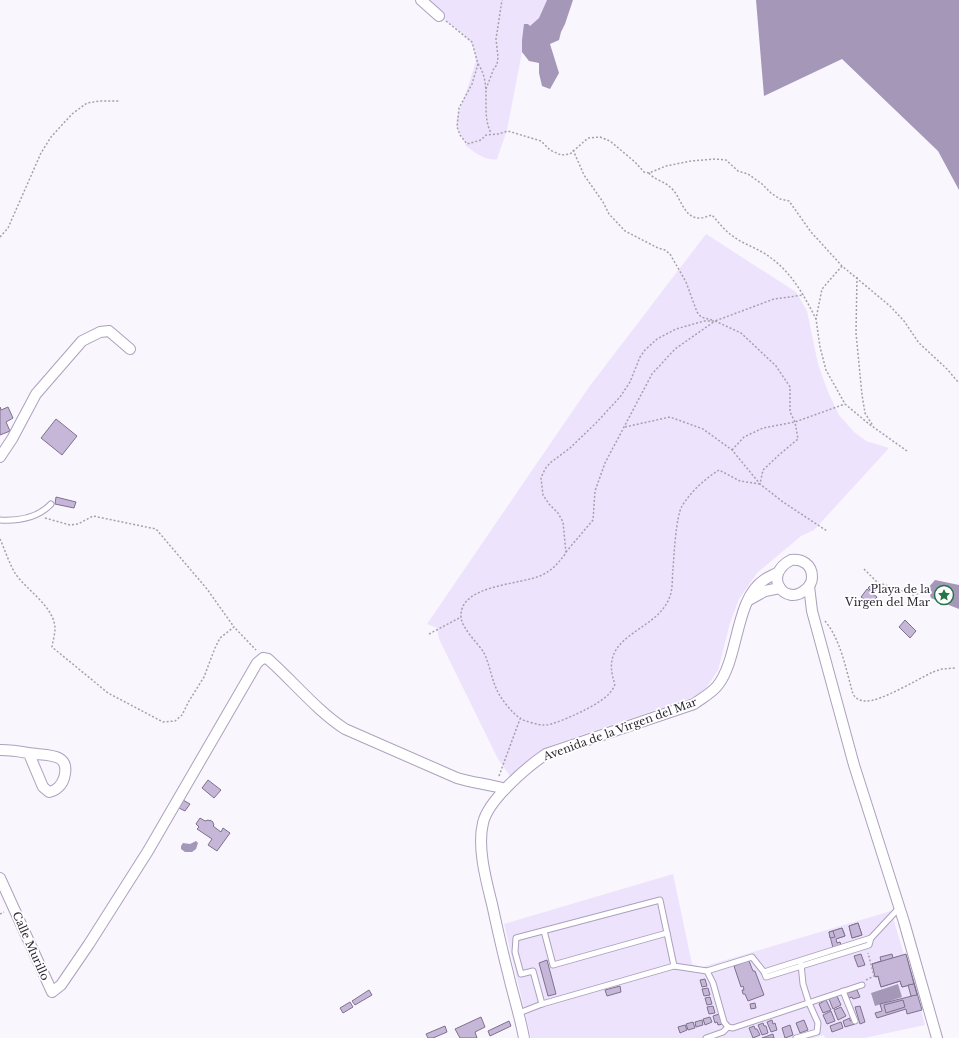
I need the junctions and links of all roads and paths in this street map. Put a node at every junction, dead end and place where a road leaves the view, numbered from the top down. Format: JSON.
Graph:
{"nodes":[{"id":1,"x":421,"y":0,"type":"edge"},
{"id":2,"x":502,"y":0,"type":"edge"},
{"id":3,"x":439,"y":16,"type":"joint"},
{"id":4,"x":478,"y":64,"type":"junction"},
{"id":5,"x":486,"y":89,"type":"junction"},
{"id":6,"x":118,"y":101,"type":"dead end"},
{"id":7,"x":492,"y":134,"type":"junction"},
{"id":8,"x":573,"y":150,"type":"junction"},
{"id":9,"x":649,"y":173,"type":"junction"},
{"id":10,"x":0,"y":237,"type":"edge"},
{"id":11,"x":842,"y":266,"type":"junction"},
{"id":12,"x":856,"y":277,"type":"junction"},
{"id":13,"x":804,"y":295,"type":"junction"},
{"id":14,"x":816,"y":319,"type":"junction"},
{"id":15,"x":715,"y":321,"type":"junction"},
{"id":16,"x":130,"y":349,"type":"dead end"},
{"id":17,"x":959,"y":383,"type":"edge"},
{"id":18,"x":845,"y":404,"type":"junction"},
{"id":19,"x":795,"y":422,"type":"junction"},
{"id":20,"x":625,"y":426,"type":"junction"},
{"id":21,"x":874,"y":427,"type":"junction"},
{"id":22,"x":732,"y":450,"type":"junction"},
{"id":23,"x":907,"y":451,"type":"dead end"},
{"id":24,"x":0,"y":457,"type":"edge"},
{"id":25,"x":760,"y":484,"type":"junction"},
{"id":26,"x":51,"y":504,"type":"dead end"},
{"id":27,"x":34,"y":517,"type":"junction"},
{"id":28,"x":0,"y":520,"type":"edge"},
{"id":29,"x":827,"y":531,"type":"dead end"},
{"id":30,"x":0,"y":539,"type":"edge"},
{"id":31,"x":566,"y":553,"type":"junction"},
{"id":32,"x":864,"y":569,"type":"dead end"},
{"id":33,"x":777,"y":573,"type":"junction"},
{"id":34,"x":809,"y":586,"type":"junction"},
{"id":35,"x":780,"y":588,"type":"junction"},
{"id":36,"x":928,"y":591,"type":"dead end"},
{"id":37,"x":791,"y":595,"type":"junction"},
{"id":38,"x":749,"y":600,"type":"junction"},
{"id":39,"x":812,"y":611,"type":"junction"},
{"id":40,"x":461,"y":617,"type":"junction"},
{"id":41,"x":823,"y":618,"type":"dead end"},
{"id":42,"x":234,"y":627,"type":"junction"},
{"id":43,"x":429,"y":634,"type":"dead end"},
{"id":44,"x":263,"y":658,"type":"junction"},
{"id":45,"x":955,"y":668,"type":"dead end"},
{"id":46,"x":520,"y":719,"type":"junction"},
{"id":47,"x":0,"y":750,"type":"edge"},
{"id":48,"x":29,"y":754,"type":"dead end"},
{"id":49,"x":499,"y":776,"type":"dead end"},
{"id":50,"x":505,"y":789,"type":"junction"},
{"id":51,"x":0,"y":878,"type":"edge"},
{"id":52,"x":899,"y":908,"type":"junction"},
{"id":53,"x":544,"y":931,"type":"junction"},
{"id":54,"x":667,"y":933,"type":"junction"},
{"id":55,"x":871,"y":938,"type":"junction"},
{"id":56,"x":866,"y":946,"type":"junction"},
{"id":57,"x":800,"y":964,"type":"junction"},
{"id":58,"x":674,"y":966,"type":"junction"},
{"id":59,"x":707,"y":971,"type":"junction"},
{"id":60,"x":862,"y":985,"type":"joint"},
{"id":61,"x":843,"y":992,"type":"junction"},
{"id":62,"x":809,"y":1003,"type":"junction"},
{"id":63,"x":542,"y":1004,"type":"junction"},
{"id":64,"x":519,"y":1013,"type":"junction"},
{"id":65,"x":855,"y":1021,"type":"dead end"},
{"id":66,"x":728,"y":1027,"type":"junction"},
{"id":67,"x":524,"y":1038,"type":"edge"},
{"id":68,"x":706,"y":1038,"type":"edge"},
{"id":69,"x":796,"y":1038,"type":"edge"},
{"id":70,"x":937,"y":1038,"type":"edge"}],
"edges":[{"from":1,"to":3,"type":"street"},
{"from":2,"to":5,"type":"path"},
{"from":3,"to":4,"type":"path"},
{"from":4,"to":5,"type":"path"},
{"from":4,"to":7,"type":"path"},
{"from":5,"to":7,"type":"path"},
{"from":6,"to":10,"type":"path"},
{"from":7,"to":8,"type":"path"},
{"from":8,"to":9,"type":"path"},
{"from":8,"to":15,"type":"path"},
{"from":9,"to":11,"type":"path"},
{"from":9,"to":13,"type":"path"},
{"from":11,"to":12,"type":"path"},
{"from":11,"to":14,"type":"path"},
{"from":12,"to":17,"type":"path"},
{"from":12,"to":21,"type":"path"},
{"from":13,"to":14,"type":"path"},
{"from":13,"to":15,"type":"path"},
{"from":14,"to":18,"type":"path"},
{"from":15,"to":19,"type":"path"},
{"from":15,"to":20,"type":"path"},
{"from":15,"to":31,"type":"path"},
{"from":16,"to":24,"type":"street"},
{"from":18,"to":19,"type":"path"},
{"from":18,"to":21,"type":"path"},
{"from":19,"to":22,"type":"path"},
{"from":19,"to":25,"type":"path"},
{"from":20,"to":22,"type":"path"},
{"from":20,"to":31,"type":"path"},
{"from":21,"to":23,"type":"path"},
{"from":22,"to":25,"type":"path"},
{"from":25,"to":29,"type":"path"},
{"from":25,"to":46,"type":"path"},
{"from":26,"to":27,"type":"lane"},
{"from":27,"to":28,"type":"lane"},
{"from":27,"to":42,"type":"path"},
{"from":30,"to":42,"type":"path"},
{"from":31,"to":40,"type":"path"},
{"from":32,"to":36,"type":"path"},
{"from":33,"to":34,"type":"street"},
{"from":33,"to":35,"type":"street"},
{"from":33,"to":38,"type":"street","name":"Avenida de la Virgen del Mar"},
{"from":34,"to":37,"type":"street"},
{"from":34,"to":39,"type":"street"},
{"from":35,"to":37,"type":"street"},
{"from":35,"to":38,"type":"street"},
{"from":37,"to":39,"type":"street"},
{"from":38,"to":50,"type":"street","name":"Avenida de la Virgen del Mar"},
{"from":39,"to":52,"type":"street"},
{"from":40,"to":43,"type":"path"},
{"from":40,"to":46,"type":"path"},
{"from":41,"to":45,"type":"path"},
{"from":42,"to":44,"type":"path"},
{"from":44,"to":50,"type":"street"},
{"from":44,"to":51,"type":"street","name":"Calle Murillo"},
{"from":46,"to":49,"type":"path"},
{"from":47,"to":48,"type":"street"},
{"from":50,"to":64,"type":"street","name":"Avenida de la Virgen del Mar"},
{"from":52,"to":55,"type":"lane"},
{"from":52,"to":70,"type":"street"},
{"from":53,"to":54,"type":"lane"},
{"from":53,"to":54,"type":"lane"},
{"from":53,"to":63,"type":"lane"},
{"from":54,"to":58,"type":"lane"},
{"from":55,"to":56,"type":"lane"},
{"from":55,"to":57,"type":"lane"},
{"from":56,"to":57,"type":"lane"},
{"from":56,"to":60,"type":"path"},
{"from":57,"to":59,"type":"lane"},
{"from":57,"to":62,"type":"lane"},
{"from":58,"to":59,"type":"lane"},
{"from":58,"to":63,"type":"lane"},
{"from":59,"to":66,"type":"lane"},
{"from":60,"to":61,"type":"lane"},
{"from":61,"to":62,"type":"lane"},
{"from":61,"to":65,"type":"lane"},
{"from":62,"to":66,"type":"lane"},
{"from":62,"to":69,"type":"lane"},
{"from":63,"to":64,"type":"lane"},
{"from":64,"to":67,"type":"street","name":"Avenida de la Virgen del Mar"},
{"from":66,"to":68,"type":"lane"}]}
